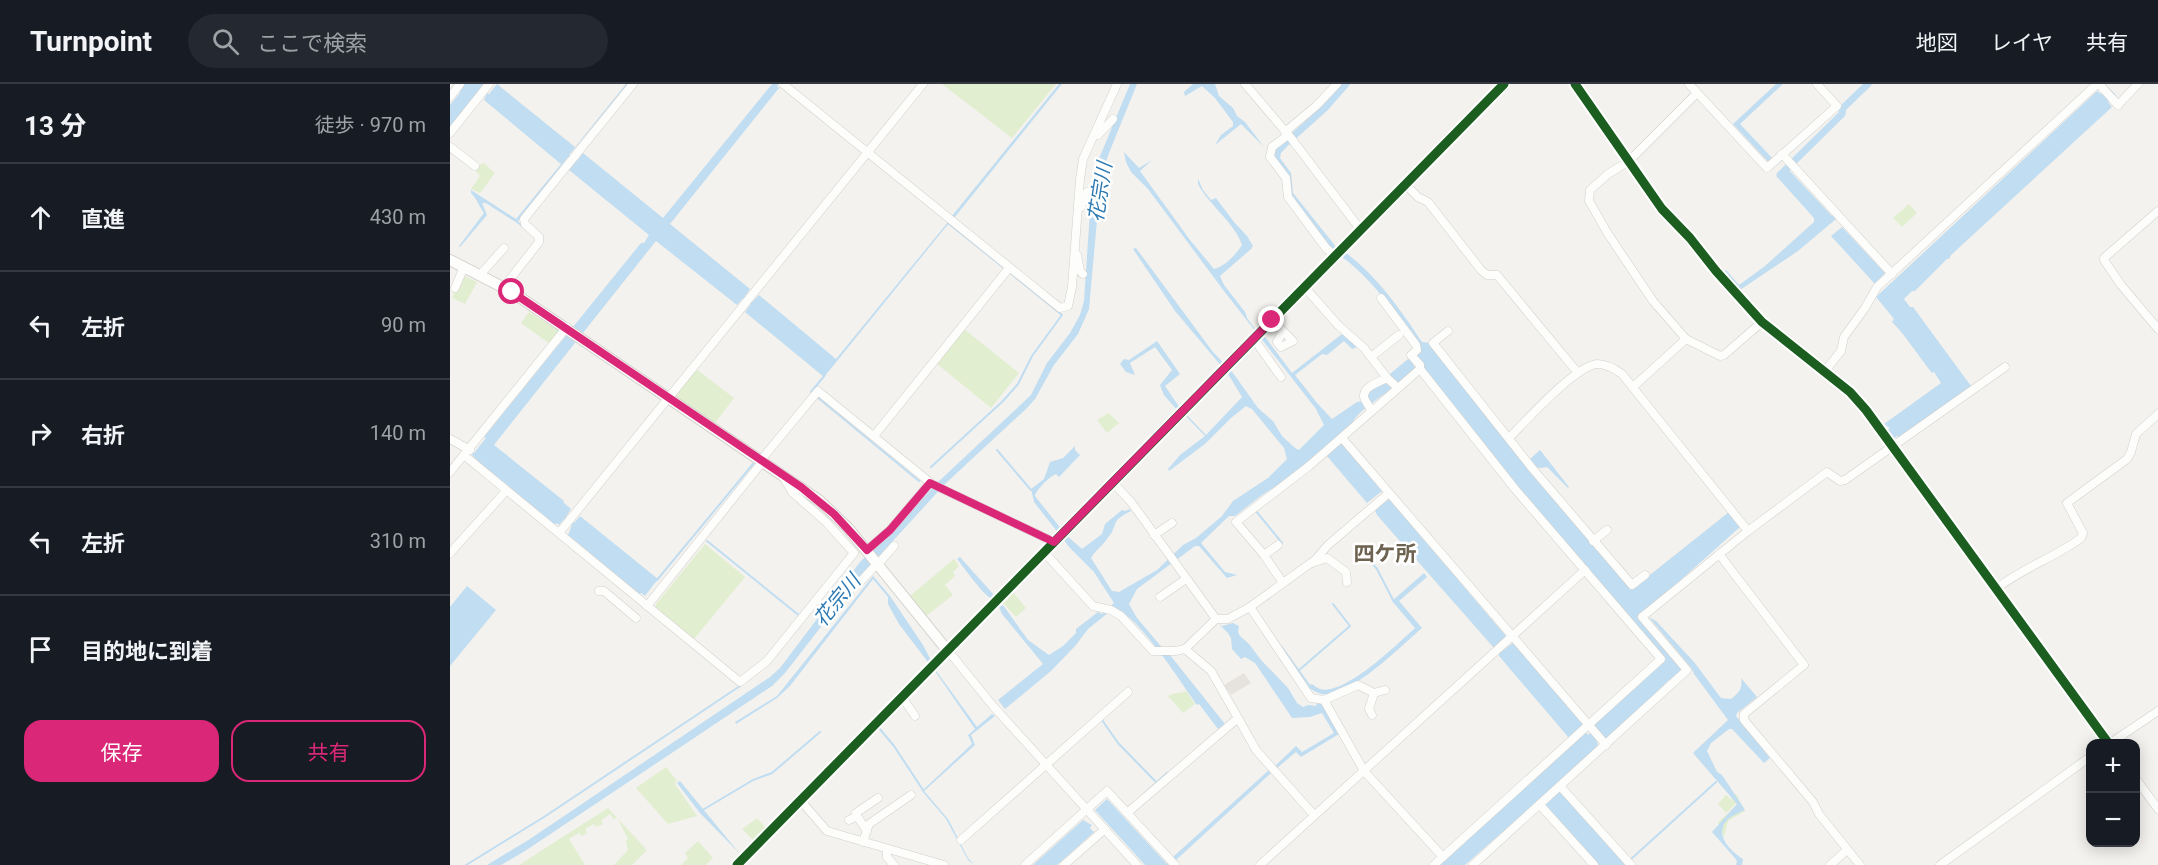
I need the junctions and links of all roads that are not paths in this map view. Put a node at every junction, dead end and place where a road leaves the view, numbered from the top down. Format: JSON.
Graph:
{"nodes":[{"id":1,"x":460,"y":84,"type":"edge"},
{"id":2,"x":489,"y":84,"type":"edge"},
{"id":3,"x":633,"y":84,"type":"edge"},
{"id":4,"x":924,"y":84,"type":"edge"},
{"id":5,"x":1118,"y":84,"type":"edge"},
{"id":6,"x":1245,"y":84,"type":"edge"},
{"id":7,"x":1336,"y":84,"type":"edge"},
{"id":8,"x":1504,"y":84,"type":"edge"},
{"id":9,"x":1575,"y":84,"type":"edge"},
{"id":10,"x":1689,"y":84,"type":"edge"},
{"id":11,"x":1817,"y":84,"type":"edge"},
{"id":12,"x":2138,"y":84,"type":"edge"},
{"id":13,"x":784,"y":85,"type":"edge"},
{"id":14,"x":2100,"y":86,"type":"edge"},
{"id":15,"x":1697,"y":93,"type":"junction"},
{"id":16,"x":450,"y":97,"type":"edge"},
{"id":17,"x":1113,"y":119,"type":"dead end"},
{"id":18,"x":450,"y":133,"type":"edge"},
{"id":19,"x":1286,"y":133,"type":"junction"},
{"id":20,"x":1098,"y":135,"type":"dead end"},
{"id":21,"x":450,"y":147,"type":"edge"},
{"id":22,"x":868,"y":153,"type":"junction"},
{"id":23,"x":1782,"y":154,"type":"junction"},
{"id":24,"x":1629,"y":161,"type":"junction"},
{"id":25,"x":475,"y":166,"type":"dead end"},
{"id":26,"x":1405,"y":184,"type":"junction"},
{"id":27,"x":1087,"y":192,"type":"dead end"},
{"id":28,"x":2158,"y":211,"type":"edge"},
{"id":29,"x":1077,"y":215,"type":"junction"},
{"id":30,"x":1360,"y":229,"type":"junction"},
{"id":31,"x":504,"y":248,"type":"dead end"},
{"id":32,"x":1074,"y":253,"type":"junction"},
{"id":33,"x":1335,"y":256,"type":"junction"},
{"id":34,"x":450,"y":260,"type":"edge"},
{"id":35,"x":464,"y":267,"type":"junction"},
{"id":36,"x":1009,"y":268,"type":"junction"},
{"id":37,"x":1083,"y":274,"type":"dead end"},
{"id":38,"x":1892,"y":274,"type":"junction"},
{"id":39,"x":480,"y":275,"type":"junction"},
{"id":40,"x":504,"y":287,"type":"junction"},
{"id":41,"x":455,"y":288,"type":"dead end"},
{"id":42,"x":1307,"y":290,"type":"dead end"},
{"id":43,"x":1381,"y":298,"type":"dead end"},
{"id":44,"x":1272,"y":320,"type":"junction"},
{"id":45,"x":1762,"y":322,"type":"junction"},
{"id":46,"x":568,"y":328,"type":"junction"},
{"id":47,"x":2158,"y":329,"type":"edge"},
{"id":48,"x":1283,"y":331,"type":"dead end"},
{"id":49,"x":1448,"y":331,"type":"dead end"},
{"id":50,"x":1399,"y":336,"type":"dead end"},
{"id":51,"x":1686,"y":339,"type":"junction"},
{"id":52,"x":1256,"y":342,"type":"dead end"},
{"id":53,"x":1371,"y":357,"type":"junction"},
{"id":54,"x":2005,"y":366,"type":"dead end"},
{"id":55,"x":1420,"y":369,"type":"junction"},
{"id":56,"x":1825,"y":371,"type":"junction"},
{"id":57,"x":1578,"y":373,"type":"junction"},
{"id":58,"x":1281,"y":377,"type":"dead end"},
{"id":59,"x":1387,"y":378,"type":"junction"},
{"id":60,"x":1633,"y":387,"type":"junction"},
{"id":61,"x":1398,"y":388,"type":"junction"},
{"id":62,"x":669,"y":398,"type":"junction"},
{"id":63,"x":1372,"y":411,"type":"junction"},
{"id":64,"x":2158,"y":414,"type":"edge"},
{"id":65,"x":874,"y":436,"type":"junction"},
{"id":66,"x":1341,"y":438,"type":"junction"},
{"id":67,"x":1509,"y":438,"type":"junction"},
{"id":68,"x":450,"y":439,"type":"edge"},
{"id":69,"x":1892,"y":446,"type":"junction"},
{"id":70,"x":467,"y":453,"type":"junction"},
{"id":71,"x":762,"y":461,"type":"junction"},
{"id":72,"x":450,"y":472,"type":"edge"},
{"id":73,"x":783,"y":475,"type":"junction"},
{"id":74,"x":931,"y":483,"type":"junction"},
{"id":75,"x":1110,"y":485,"type":"junction"},
{"id":76,"x":506,"y":490,"type":"junction"},
{"id":77,"x":1389,"y":493,"type":"junction"},
{"id":78,"x":1172,"y":523,"type":"dead end"},
{"id":79,"x":1607,"y":530,"type":"dead end"},
{"id":80,"x":1747,"y":530,"type":"junction"},
{"id":81,"x":559,"y":533,"type":"junction"},
{"id":82,"x":1154,"y":535,"type":"junction"},
{"id":83,"x":1593,"y":540,"type":"junction"},
{"id":84,"x":1054,"y":542,"type":"junction"},
{"id":85,"x":1278,"y":545,"type":"dead end"},
{"id":86,"x":894,"y":546,"type":"dead end"},
{"id":87,"x":868,"y":551,"type":"junction"},
{"id":88,"x":1044,"y":552,"type":"junction"},
{"id":89,"x":450,"y":553,"type":"edge"},
{"id":90,"x":1719,"y":554,"type":"junction"},
{"id":91,"x":1264,"y":555,"type":"junction"},
{"id":92,"x":877,"y":565,"type":"junction"},
{"id":93,"x":1308,"y":565,"type":"junction"},
{"id":94,"x":1585,"y":570,"type":"junction"},
{"id":95,"x":1645,"y":575,"type":"dead end"},
{"id":96,"x":1186,"y":579,"type":"junction"},
{"id":97,"x":861,"y":581,"type":"dead end"},
{"id":98,"x":1347,"y":582,"type":"dead end"},
{"id":99,"x":1283,"y":583,"type":"junction"},
{"id":100,"x":1996,"y":589,"type":"junction"},
{"id":101,"x":599,"y":591,"type":"dead end"},
{"id":102,"x":1160,"y":597,"type":"dead end"},
{"id":103,"x":647,"y":606,"type":"junction"},
{"id":104,"x":1250,"y":607,"type":"junction"},
{"id":105,"x":636,"y":618,"type":"dead end"},
{"id":106,"x":1216,"y":619,"type":"junction"},
{"id":107,"x":1512,"y":637,"type":"junction"},
{"id":108,"x":1185,"y":649,"type":"junction"},
{"id":109,"x":949,"y":652,"type":"junction"},
{"id":110,"x":1385,"y":690,"type":"dead end"},
{"id":111,"x":1128,"y":692,"type":"dead end"},
{"id":112,"x":1374,"y":693,"type":"junction"},
{"id":113,"x":904,"y":700,"type":"dead end"},
{"id":114,"x":1324,"y":700,"type":"junction"},
{"id":115,"x":2158,"y":711,"type":"edge"},
{"id":116,"x":1372,"y":715,"type":"dead end"},
{"id":117,"x":915,"y":716,"type":"dead end"},
{"id":118,"x":1238,"y":718,"type":"junction"},
{"id":119,"x":1590,"y":727,"type":"junction"},
{"id":120,"x":2105,"y":739,"type":"edge"},
{"id":121,"x":2116,"y":739,"type":"edge"},
{"id":122,"x":1604,"y":743,"type":"junction"},
{"id":123,"x":2086,"y":761,"type":"edge"},
{"id":124,"x":1046,"y":764,"type":"junction"},
{"id":125,"x":1364,"y":771,"type":"junction"},
{"id":126,"x":2140,"y":784,"type":"edge"},
{"id":127,"x":1560,"y":786,"type":"junction"},
{"id":128,"x":911,"y":795,"type":"dead end"},
{"id":129,"x":878,"y":798,"type":"dead end"},
{"id":130,"x":801,"y":801,"type":"junction"},
{"id":131,"x":868,"y":805,"type":"junction"},
{"id":132,"x":1540,"y":805,"type":"junction"},
{"id":133,"x":1087,"y":809,"type":"junction"},
{"id":134,"x":2158,"y":809,"type":"edge"},
{"id":135,"x":856,"y":813,"type":"dead end"},
{"id":136,"x":1127,"y":813,"type":"junction"},
{"id":137,"x":1314,"y":815,"type":"junction"},
{"id":138,"x":877,"y":819,"type":"junction"},
{"id":139,"x":849,"y":820,"type":"dead end"},
{"id":140,"x":1105,"y":829,"type":"junction"},
{"id":141,"x":867,"y":831,"type":"junction"},
{"id":142,"x":961,"y":840,"type":"dead end"},
{"id":143,"x":863,"y":842,"type":"junction"},
{"id":144,"x":887,"y":849,"type":"junction"},
{"id":145,"x":1847,"y":850,"type":"junction"},
{"id":146,"x":1443,"y":857,"type":"junction"},
{"id":147,"x":736,"y":865,"type":"edge"},
{"id":148,"x":894,"y":865,"type":"edge"},
{"id":149,"x":944,"y":865,"type":"edge"},
{"id":150,"x":1025,"y":865,"type":"edge"},
{"id":151,"x":1064,"y":865,"type":"edge"},
{"id":152,"x":1137,"y":865,"type":"edge"},
{"id":153,"x":1175,"y":865,"type":"edge"},
{"id":154,"x":1260,"y":865,"type":"edge"},
{"id":155,"x":1434,"y":865,"type":"edge"},
{"id":156,"x":1473,"y":865,"type":"edge"},
{"id":157,"x":1594,"y":865,"type":"edge"},
{"id":158,"x":1630,"y":865,"type":"edge"},
{"id":159,"x":1830,"y":865,"type":"edge"},
{"id":160,"x":1860,"y":865,"type":"edge"},
{"id":161,"x":1940,"y":865,"type":"edge"}],
"edges":[{"from":1,"to":16,"type":"street"},
{"from":2,"to":18,"type":"street"},
{"from":3,"to":40,"type":"street"},
{"from":4,"to":22,"type":"street"},
{"from":5,"to":29,"type":"street"},
{"from":6,"to":19,"type":"street"},
{"from":7,"to":19,"type":"street"},
{"from":8,"to":26,"type":"street"},
{"from":9,"to":24,"type":"street"},
{"from":10,"to":15,"type":"street"},
{"from":11,"to":23,"type":"street"},
{"from":12,"to":14,"type":"street"},
{"from":13,"to":22,"type":"street"},
{"from":14,"to":38,"type":"street"},
{"from":15,"to":23,"type":"street"},
{"from":15,"to":24,"type":"street"},
{"from":17,"to":20,"type":"street"},
{"from":19,"to":30,"type":"street"},
{"from":19,"to":33,"type":"street"},
{"from":21,"to":25,"type":"street"},
{"from":22,"to":36,"type":"street"},
{"from":22,"to":62,"type":"street"},
{"from":23,"to":38,"type":"street"},
{"from":24,"to":45,"type":"street"},
{"from":24,"to":51,"type":"street"},
{"from":26,"to":30,"type":"street"},
{"from":26,"to":57,"type":"street"},
{"from":27,"to":29,"type":"street"},
{"from":28,"to":47,"type":"street"},
{"from":29,"to":32,"type":"street"},
{"from":30,"to":33,"type":"street"},
{"from":31,"to":39,"type":"street"},
{"from":32,"to":36,"type":"street"},
{"from":32,"to":37,"type":"street"},
{"from":33,"to":44,"type":"street"},
{"from":34,"to":35,"type":"street"},
{"from":35,"to":39,"type":"street"},
{"from":35,"to":41,"type":"street"},
{"from":36,"to":65,"type":"street"},
{"from":38,"to":56,"type":"street"},
{"from":39,"to":40,"type":"street"},
{"from":40,"to":46,"type":"street"},
{"from":42,"to":53,"type":"street"},
{"from":43,"to":55,"type":"street"},
{"from":44,"to":48,"type":"street"},
{"from":44,"to":75,"type":"street"},
{"from":45,"to":51,"type":"street"},
{"from":45,"to":56,"type":"street"},
{"from":46,"to":62,"type":"street"},
{"from":46,"to":70,"type":"street"},
{"from":49,"to":67,"type":"street"},
{"from":50,"to":53,"type":"street"},
{"from":51,"to":60,"type":"street"},
{"from":52,"to":58,"type":"street"},
{"from":53,"to":59,"type":"street"},
{"from":54,"to":69,"type":"street"},
{"from":55,"to":61,"type":"street"},
{"from":55,"to":94,"type":"street"},
{"from":56,"to":69,"type":"street"},
{"from":57,"to":60,"type":"street"},
{"from":57,"to":67,"type":"street"},
{"from":59,"to":61,"type":"street"},
{"from":59,"to":63,"type":"street"},
{"from":60,"to":80,"type":"street"},
{"from":61,"to":63,"type":"street"},
{"from":62,"to":71,"type":"street"},
{"from":62,"to":81,"type":"street"},
{"from":63,"to":66,"type":"street"},
{"from":64,"to":100,"type":"street"},
{"from":65,"to":71,"type":"street"},
{"from":65,"to":74,"type":"street"},
{"from":66,"to":77,"type":"street"},
{"from":66,"to":91,"type":"street"},
{"from":67,"to":83,"type":"street"},
{"from":68,"to":70,"type":"street"},
{"from":69,"to":80,"type":"street"},
{"from":69,"to":100,"type":"street"},
{"from":70,"to":72,"type":"street"},
{"from":70,"to":76,"type":"street"},
{"from":71,"to":73,"type":"street"},
{"from":71,"to":103,"type":"street"},
{"from":73,"to":87,"type":"street"},
{"from":73,"to":103,"type":"street"},
{"from":74,"to":84,"type":"street"},
{"from":74,"to":87,"type":"street"},
{"from":75,"to":82,"type":"street"},
{"from":75,"to":84,"type":"street"},
{"from":76,"to":81,"type":"street"},
{"from":76,"to":89,"type":"street"},
{"from":77,"to":93,"type":"street"},
{"from":77,"to":107,"type":"street"},
{"from":78,"to":82,"type":"street"},
{"from":79,"to":83,"type":"street"},
{"from":80,"to":90,"type":"street"},
{"from":81,"to":103,"type":"street"},
{"from":82,"to":96,"type":"street"},
{"from":83,"to":95,"type":"street"},
{"from":84,"to":88,"type":"street"},
{"from":85,"to":91,"type":"street"},
{"from":86,"to":92,"type":"street"},
{"from":87,"to":92,"type":"street"},
{"from":88,"to":108,"type":"street"},
{"from":88,"to":109,"type":"street"},
{"from":90,"to":122,"type":"street"},
{"from":90,"to":145,"type":"street"},
{"from":91,"to":99,"type":"street"},
{"from":92,"to":97,"type":"street"},
{"from":92,"to":109,"type":"street"},
{"from":93,"to":98,"type":"street"},
{"from":93,"to":99,"type":"street"},
{"from":94,"to":107,"type":"street"},
{"from":94,"to":119,"type":"street"},
{"from":96,"to":102,"type":"street"},
{"from":96,"to":106,"type":"street"},
{"from":99,"to":104,"type":"street"},
{"from":100,"to":120,"type":"street"},
{"from":101,"to":105,"type":"street"},
{"from":104,"to":106,"type":"street"},
{"from":104,"to":114,"type":"street"},
{"from":106,"to":108,"type":"street"},
{"from":107,"to":119,"type":"street"},
{"from":107,"to":125,"type":"street"},
{"from":108,"to":118,"type":"street"},
{"from":109,"to":124,"type":"street"},
{"from":109,"to":130,"type":"street"},
{"from":110,"to":112,"type":"street"},
{"from":111,"to":124,"type":"street"},
{"from":112,"to":114,"type":"street"},
{"from":112,"to":116,"type":"street"},
{"from":113,"to":117,"type":"street"},
{"from":114,"to":125,"type":"street"},
{"from":115,"to":121,"type":"street"},
{"from":118,"to":136,"type":"street"},
{"from":118,"to":137,"type":"street"},
{"from":119,"to":122,"type":"street"},
{"from":119,"to":146,"type":"street"},
{"from":122,"to":127,"type":"street"},
{"from":123,"to":161,"type":"street"},
{"from":124,"to":133,"type":"street"},
{"from":124,"to":142,"type":"street"},
{"from":125,"to":137,"type":"street"},
{"from":125,"to":146,"type":"street"},
{"from":126,"to":134,"type":"street"},
{"from":127,"to":132,"type":"street"},
{"from":127,"to":158,"type":"street"},
{"from":128,"to":138,"type":"street"},
{"from":129,"to":131,"type":"street"},
{"from":130,"to":143,"type":"street"},
{"from":130,"to":147,"type":"street"},
{"from":131,"to":135,"type":"street"},
{"from":131,"to":138,"type":"street"},
{"from":132,"to":156,"type":"street"},
{"from":132,"to":157,"type":"street"},
{"from":133,"to":136,"type":"street"},
{"from":133,"to":140,"type":"street"},
{"from":133,"to":150,"type":"street"},
{"from":136,"to":153,"type":"street"},
{"from":137,"to":154,"type":"street"},
{"from":138,"to":141,"type":"street"},
{"from":139,"to":141,"type":"street"},
{"from":140,"to":151,"type":"street"},
{"from":140,"to":152,"type":"street"},
{"from":141,"to":143,"type":"street"},
{"from":143,"to":144,"type":"street"},
{"from":144,"to":148,"type":"street"},
{"from":144,"to":149,"type":"street"},
{"from":145,"to":159,"type":"street"},
{"from":145,"to":160,"type":"street"},
{"from":146,"to":155,"type":"street"}]}
